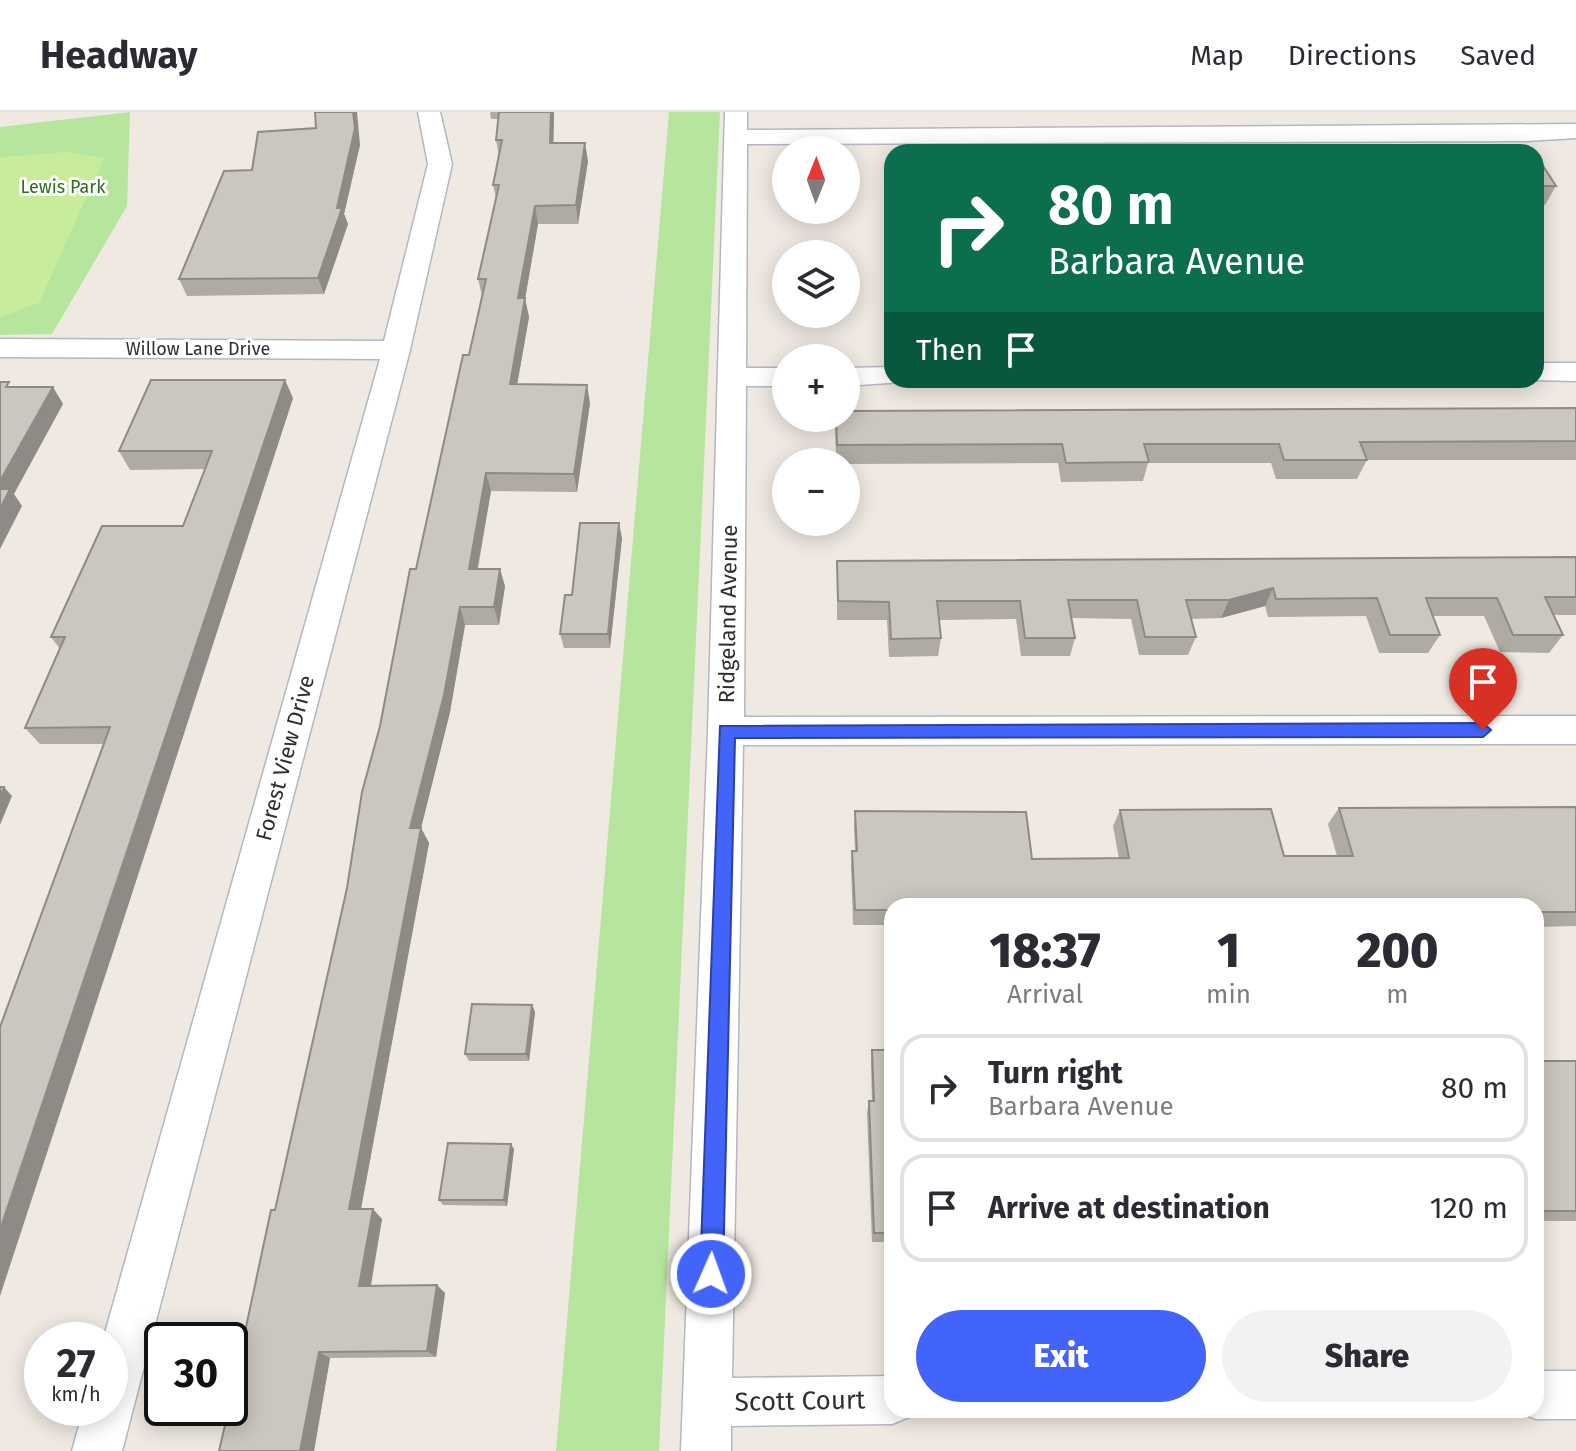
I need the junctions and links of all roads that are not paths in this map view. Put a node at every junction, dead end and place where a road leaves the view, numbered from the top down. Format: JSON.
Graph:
{"nodes":[{"id":1,"x":429,"y":112,"type":"edge"},
{"id":2,"x":736,"y":125,"type":"edge"},
{"id":3,"x":1576,"y":131,"type":"edge"},
{"id":4,"x":0,"y":348,"type":"edge"},
{"id":5,"x":396,"y":350,"type":"junction"},
{"id":6,"x":1544,"y":372,"type":"edge"},
{"id":7,"x":1576,"y":372,"type":"edge"},
{"id":8,"x":884,"y":376,"type":"edge"},
{"id":9,"x":731,"y":377,"type":"junction"},
{"id":10,"x":772,"y":377,"type":"edge"},
{"id":11,"x":860,"y":377,"type":"edge"},
{"id":12,"x":1576,"y":730,"type":"edge"},
{"id":13,"x":726,"y":731,"type":"junction"},
{"id":14,"x":128,"y":1336,"type":"edge"},
{"id":15,"x":1544,"y":1395,"type":"edge"},
{"id":16,"x":1576,"y":1395,"type":"edge"},
{"id":17,"x":884,"y":1400,"type":"edge"},
{"id":18,"x":708,"y":1402,"type":"junction"},
{"id":19,"x":103,"y":1426,"type":"edge"},
{"id":20,"x":97,"y":1451,"type":"edge"},
{"id":21,"x":706,"y":1451,"type":"edge"}],
"edges":[{"from":1,"to":5,"type":"street","name":"Forest View Drive"},
{"from":2,"to":3,"type":"street"},
{"from":2,"to":9,"type":"street","name":"Ridgeland Avenue"},
{"from":4,"to":5,"type":"street","name":"Willow Lane Drive"},
{"from":5,"to":14,"type":"street","name":"Forest View Drive"},
{"from":6,"to":7,"type":"street"},
{"from":8,"to":11,"type":"street"},
{"from":9,"to":10,"type":"street"},
{"from":9,"to":13,"type":"street","name":"Ridgeland Avenue"},
{"from":12,"to":13,"type":"street"},
{"from":13,"to":18,"type":"street","name":"Ridgeland Avenue"},
{"from":15,"to":16,"type":"street"},
{"from":17,"to":18,"type":"street","name":"Scott Court"},
{"from":18,"to":21,"type":"street","name":"Ridgeland Avenue"},
{"from":19,"to":20,"type":"street"}]}
